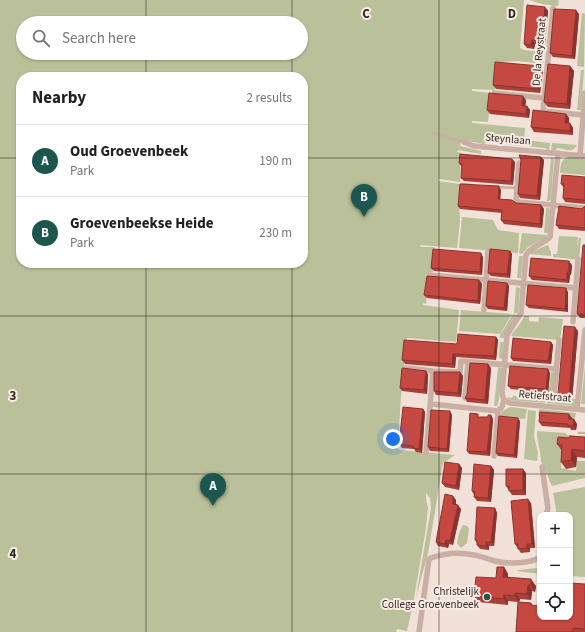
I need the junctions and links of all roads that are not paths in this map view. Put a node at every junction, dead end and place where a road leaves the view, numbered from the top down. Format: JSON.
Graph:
{"nodes":[{"id":1,"x":553,"y":8,"type":"edge"},
{"id":2,"x":494,"y":93,"type":"edge"},
{"id":3,"x":585,"y":93,"type":"edge"},
{"id":4,"x":544,"y":98,"type":"junction"},
{"id":5,"x":583,"y":115,"type":"junction"},
{"id":6,"x":432,"y":133,"type":"dead end"},
{"id":7,"x":464,"y":142,"type":"joint"},
{"id":8,"x":558,"y":153,"type":"junction"},
{"id":9,"x":582,"y":156,"type":"edge"},
{"id":10,"x":519,"y":163,"type":"edge"},
{"id":11,"x":462,"y":184,"type":"edge"},
{"id":12,"x":478,"y":185,"type":"edge"},
{"id":13,"x":493,"y":186,"type":"edge"},
{"id":14,"x":517,"y":188,"type":"junction"},
{"id":15,"x":553,"y":205,"type":"junction"},
{"id":16,"x":585,"y":208,"type":"edge"},
{"id":17,"x":488,"y":251,"type":"edge"},
{"id":18,"x":578,"y":259,"type":"dead end"},
{"id":19,"x":429,"y":275,"type":"edge"},
{"id":20,"x":486,"y":281,"type":"junction"},
{"id":21,"x":524,"y":284,"type":"junction"},
{"id":22,"x":576,"y":288,"type":"junction"},
{"id":23,"x":484,"y":310,"type":"dead end"},
{"id":24,"x":573,"y":322,"type":"dead end"},
{"id":25,"x":585,"y":330,"type":"edge"},
{"id":26,"x":559,"y":340,"type":"dead end"},
{"id":27,"x":468,"y":362,"type":"junction"},
{"id":28,"x":504,"y":365,"type":"junction"},
{"id":29,"x":406,"y":368,"type":"edge"},
{"id":30,"x":556,"y":369,"type":"junction"},
{"id":31,"x":433,"y":370,"type":"junction"},
{"id":32,"x":554,"y":396,"type":"dead end"},
{"id":33,"x":465,"y":398,"type":"edge"},
{"id":34,"x":504,"y":400,"type":"junction"},
{"id":35,"x":430,"y":404,"type":"junction"},
{"id":36,"x":577,"y":409,"type":"junction"},
{"id":37,"x":498,"y":410,"type":"junction"},
{"id":38,"x":585,"y":410,"type":"edge"},
{"id":39,"x":579,"y":433,"type":"dead end"},
{"id":40,"x":585,"y":433,"type":"edge"},
{"id":41,"x":426,"y":453,"type":"dead end"},
{"id":42,"x":494,"y":456,"type":"dead end"},
{"id":43,"x":542,"y":467,"type":"dead end"},
{"id":44,"x":547,"y":512,"type":"edge"},
{"id":45,"x":537,"y":560,"type":"edge"},
{"id":46,"x":419,"y":632,"type":"edge"}],
"edges":[{"from":1,"to":4,"type":"street","name":"De la Reystraat"},
{"from":2,"to":4,"type":"street","name":"De la Reystraat"},
{"from":3,"to":5,"type":"street"},
{"from":4,"to":5,"type":"street","name":"De la Reystraat"},
{"from":5,"to":9,"type":"street"},
{"from":6,"to":7,"type":"lane","name":"Steynlaan"},
{"from":7,"to":8,"type":"street","name":"Steynlaan"},
{"from":8,"to":9,"type":"street","name":"Steynlaan"},
{"from":8,"to":15,"type":"street","name":"Retiefstraat"},
{"from":10,"to":14,"type":"street"},
{"from":11,"to":12,"type":"lane"},
{"from":13,"to":14,"type":"lane"},
{"from":14,"to":15,"type":"street"},
{"from":15,"to":16,"type":"street"},
{"from":15,"to":21,"type":"street","name":"Retiefstraat"},
{"from":17,"to":20,"type":"street"},
{"from":18,"to":22,"type":"street"},
{"from":19,"to":20,"type":"street"},
{"from":20,"to":21,"type":"street"},
{"from":20,"to":23,"type":"street"},
{"from":21,"to":22,"type":"street"},
{"from":21,"to":28,"type":"street","name":"Retiefstraat"},
{"from":22,"to":24,"type":"street"},
{"from":25,"to":36,"type":"street"},
{"from":26,"to":30,"type":"street"},
{"from":27,"to":28,"type":"street"},
{"from":27,"to":31,"type":"street"},
{"from":27,"to":33,"type":"street"},
{"from":28,"to":30,"type":"street"},
{"from":28,"to":34,"type":"street","name":"Retiefstraat"},
{"from":29,"to":31,"type":"street"},
{"from":30,"to":32,"type":"street"},
{"from":31,"to":35,"type":"street"},
{"from":34,"to":36,"type":"street","name":"Retiefstraat"},
{"from":34,"to":37,"type":"street","name":"Retiefstraat"},
{"from":35,"to":37,"type":"street"},
{"from":35,"to":41,"type":"street"},
{"from":36,"to":38,"type":"street","name":"Retiefstraat"},
{"from":37,"to":42,"type":"street","name":"Retiefstraat"},
{"from":39,"to":40,"type":"lane"},
{"from":43,"to":44,"type":"street"},
{"from":45,"to":46,"type":"street"}]}
